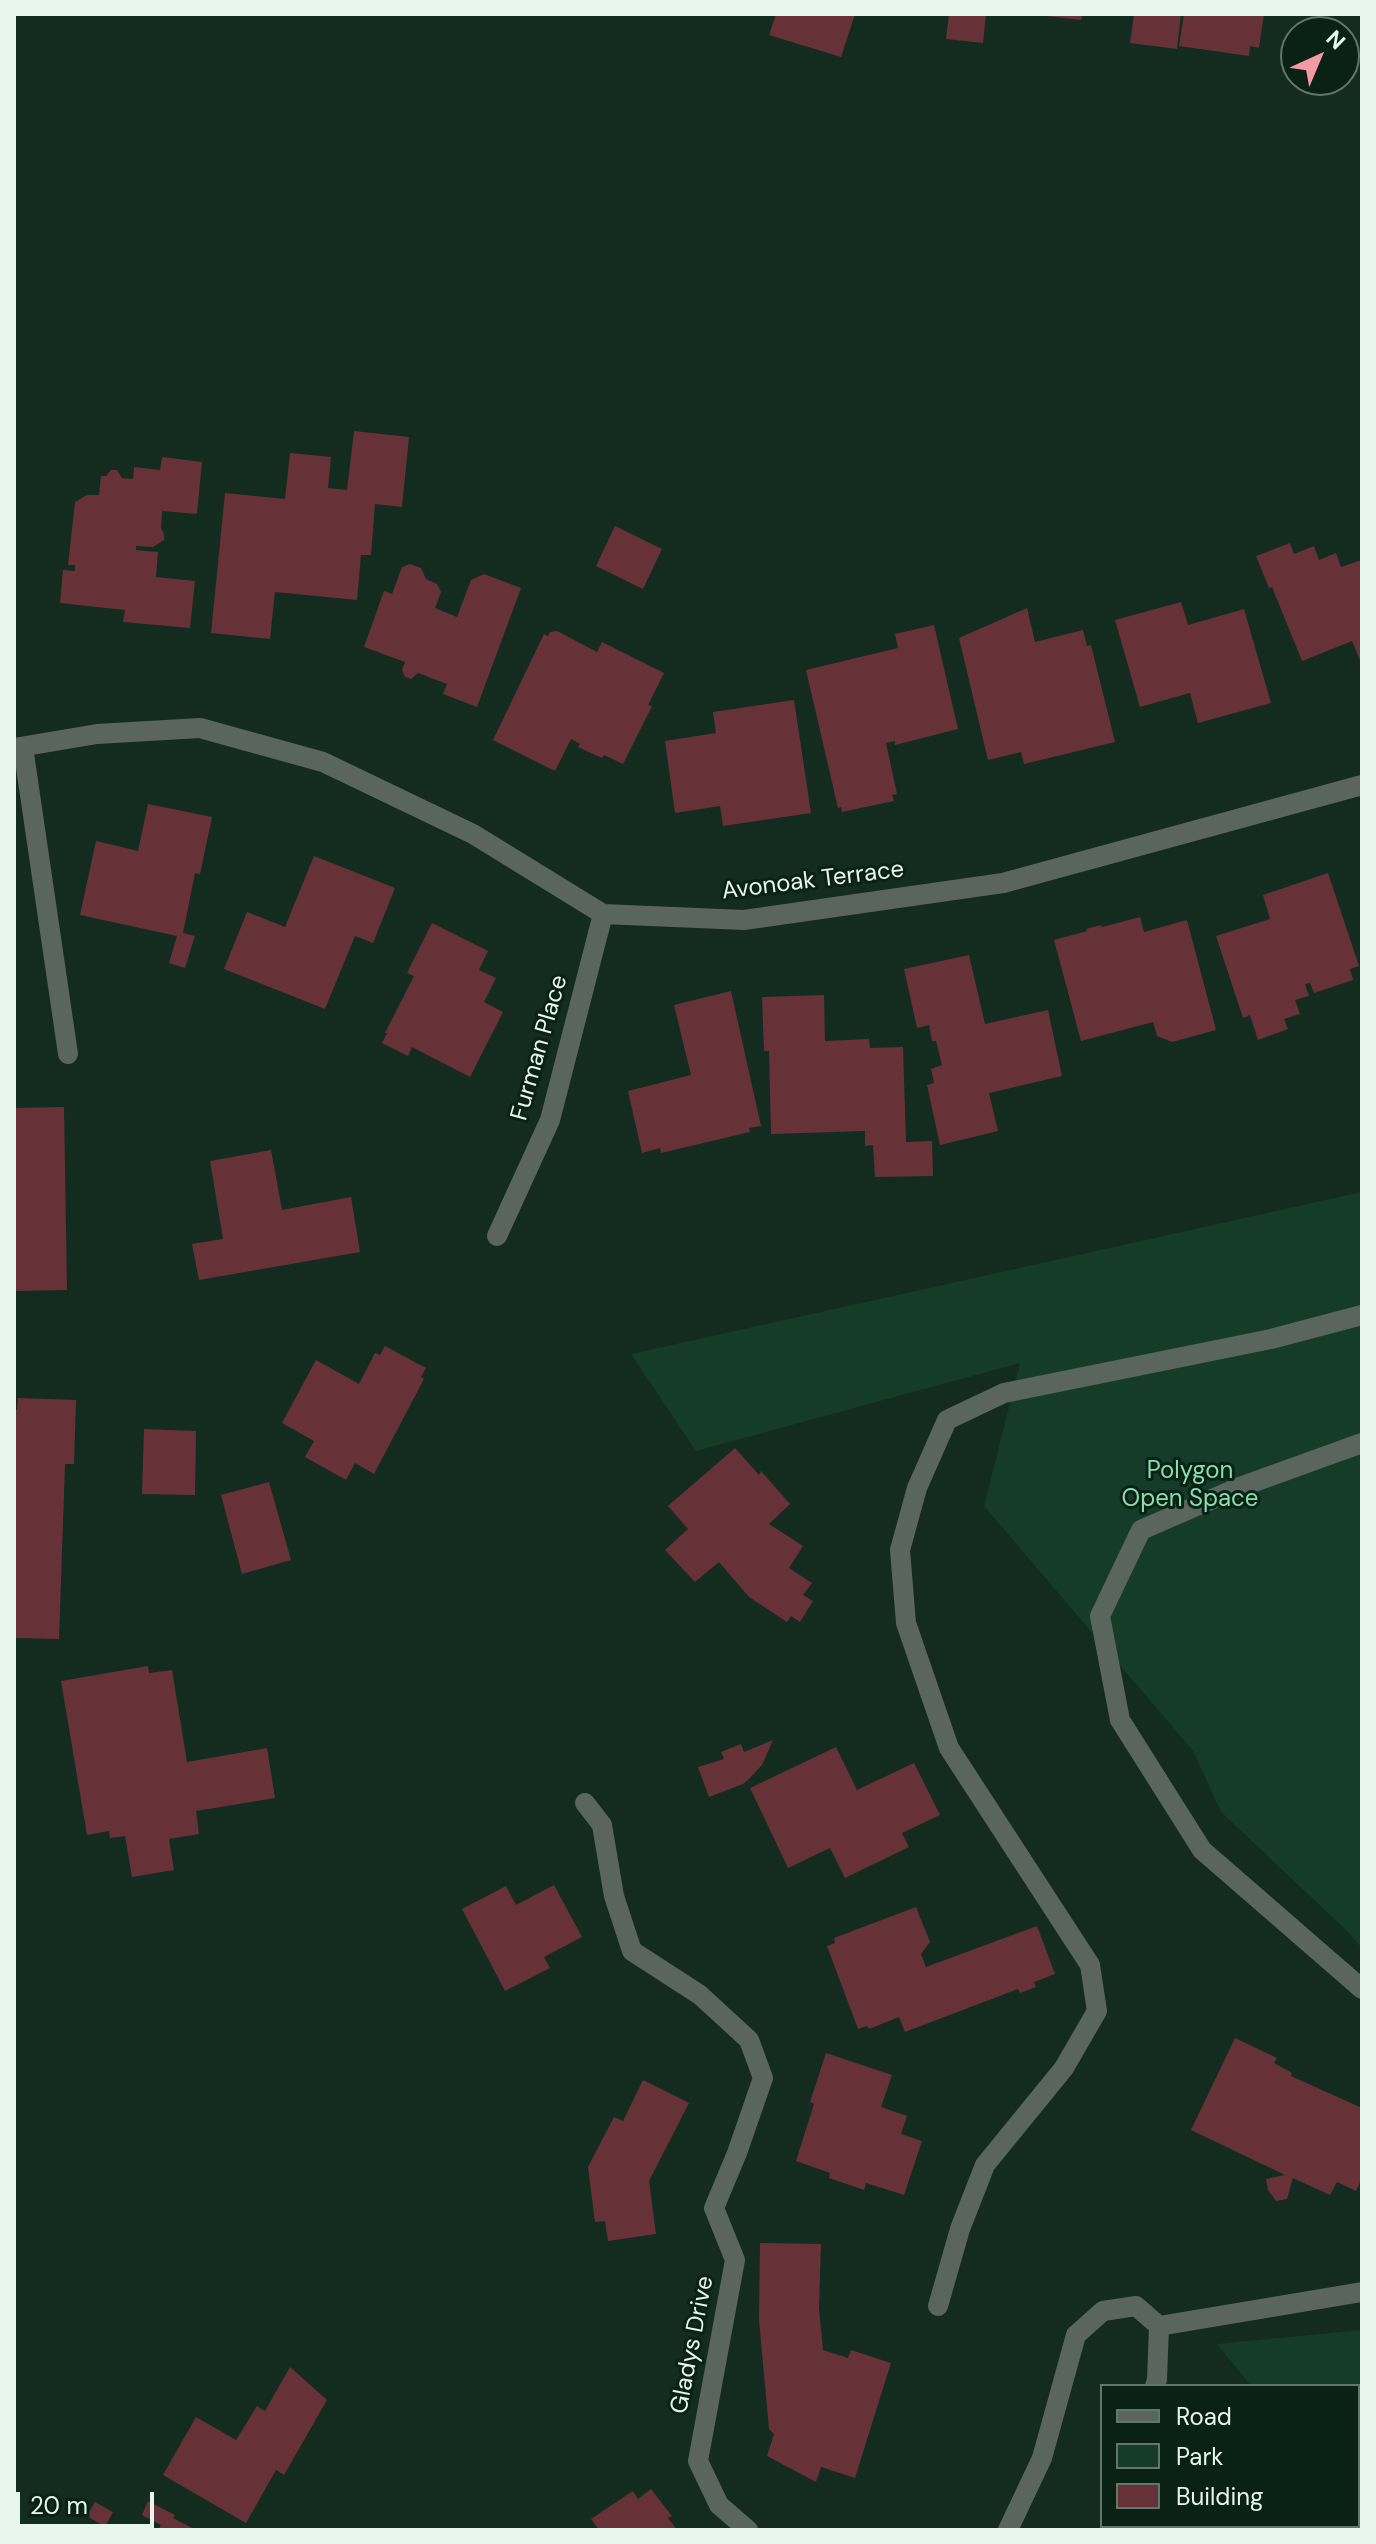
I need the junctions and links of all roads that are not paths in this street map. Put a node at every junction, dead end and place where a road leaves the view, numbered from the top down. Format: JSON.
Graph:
{"nodes":[{"id":1,"x":18,"y":748,"type":"edge"},
{"id":2,"x":1362,"y":785,"type":"edge"},
{"id":3,"x":603,"y":914,"type":"junction"},
{"id":4,"x":68,"y":1054,"type":"dead end"},
{"id":5,"x":497,"y":1236,"type":"dead end"},
{"id":6,"x":1362,"y":1315,"type":"edge"},
{"id":7,"x":1362,"y":1443,"type":"edge"},
{"id":8,"x":585,"y":1803,"type":"dead end"},
{"id":9,"x":1362,"y":1989,"type":"edge"},
{"id":10,"x":1362,"y":2292,"type":"edge"},
{"id":11,"x":938,"y":2306,"type":"dead end"},
{"id":12,"x":1159,"y":2326,"type":"junction"},
{"id":13,"x":1156,"y":2384,"type":"edge"},
{"id":14,"x":748,"y":2530,"type":"edge"},
{"id":15,"x":1008,"y":2530,"type":"edge"}],
"edges":[{"from":1,"to":3,"type":"street","name":"Avonoak Terrace"},
{"from":1,"to":4,"type":"street"},
{"from":2,"to":3,"type":"street","name":"Avonoak Terrace"},
{"from":3,"to":5,"type":"street","name":"Furman Place"},
{"from":6,"to":11,"type":"street"},
{"from":7,"to":9,"type":"street"},
{"from":8,"to":14,"type":"street","name":"Gladys Drive"},
{"from":10,"to":12,"type":"street"},
{"from":12,"to":13,"type":"street"},
{"from":12,"to":15,"type":"street"}]}
